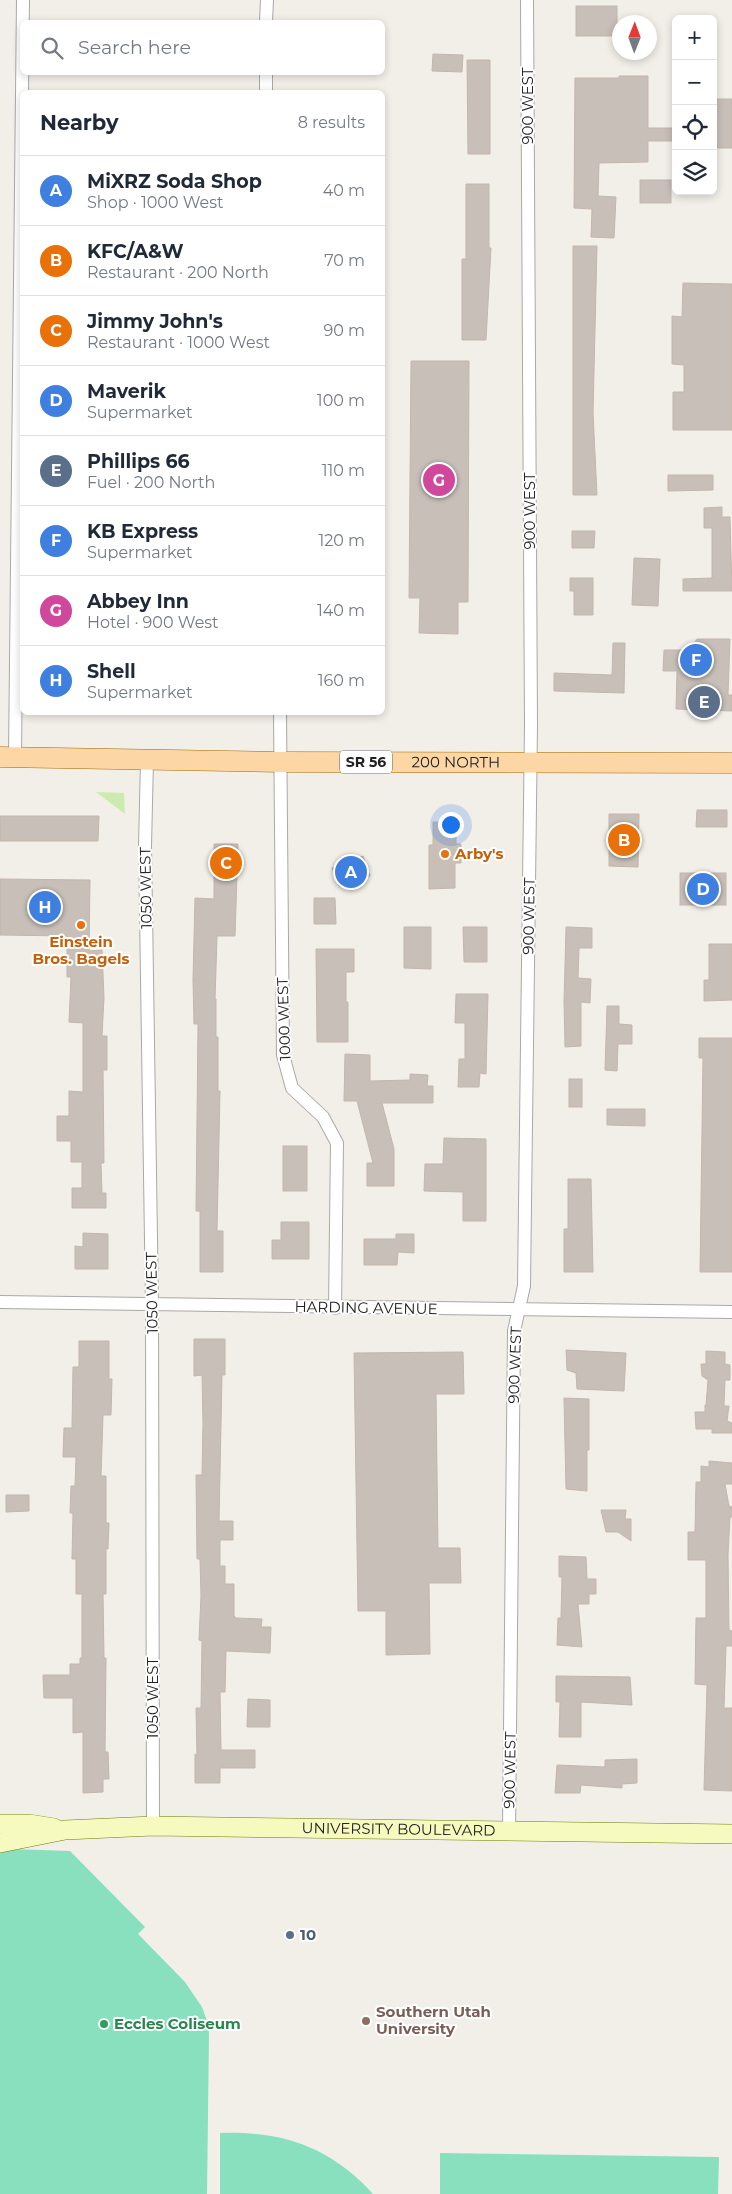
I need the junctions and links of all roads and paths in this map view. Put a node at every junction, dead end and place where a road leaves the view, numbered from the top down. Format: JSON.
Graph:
{"nodes":[{"id":1,"x":23,"y":0,"type":"edge"},
{"id":2,"x":267,"y":0,"type":"edge"},
{"id":3,"x":527,"y":0,"type":"edge"},
{"id":4,"x":23,"y":20,"type":"edge"},
{"id":5,"x":266,"y":20,"type":"edge"},
{"id":6,"x":22,"y":75,"type":"edge"},
{"id":7,"x":266,"y":75,"type":"edge"},
{"id":8,"x":21,"y":90,"type":"edge"},
{"id":9,"x":266,"y":90,"type":"edge"},
{"id":10,"x":20,"y":151,"type":"edge"},
{"id":11,"x":280,"y":715,"type":"edge"},
{"id":12,"x":8,"y":757,"type":"edge"},
{"id":13,"x":146,"y":760,"type":"junction"},
{"id":14,"x":279,"y":762,"type":"junction"},
{"id":15,"x":531,"y":762,"type":"junction"},
{"id":16,"x":732,"y":763,"type":"edge"},
{"id":17,"x":0,"y":1302,"type":"edge"},
{"id":18,"x":152,"y":1305,"type":"junction"},
{"id":19,"x":335,"y":1308,"type":"junction"},
{"id":20,"x":519,"y":1309,"type":"junction"},
{"id":21,"x":732,"y":1312,"type":"edge"},
{"id":22,"x":0,"y":1824,"type":"edge"},
{"id":23,"x":153,"y":1826,"type":"junction"},
{"id":24,"x":65,"y":1830,"type":"junction"},
{"id":25,"x":510,"y":1831,"type":"junction"},
{"id":26,"x":732,"y":1834,"type":"edge"},
{"id":27,"x":0,"y":1843,"type":"edge"}],
"edges":[{"from":1,"to":4,"type":"street"},
{"from":2,"to":5,"type":"street"},
{"from":3,"to":15,"type":"street","name":"900 WEST"},
{"from":6,"to":8,"type":"street"},
{"from":7,"to":9,"type":"street"},
{"from":10,"to":12,"type":"street"},
{"from":11,"to":14,"type":"street","name":"1000 WEST"},
{"from":12,"to":13,"type":"main road","name":"200 NORTH","number":"SR 56"},
{"from":13,"to":14,"type":"main road","name":"200 NORTH","number":"SR 56"},
{"from":13,"to":18,"type":"street","name":"1050 WEST"},
{"from":14,"to":15,"type":"main road","name":"200 NORTH","number":"SR 56"},
{"from":14,"to":19,"type":"street","name":"1000 WEST"},
{"from":15,"to":16,"type":"main road","name":"200 NORTH","number":"SR 56"},
{"from":15,"to":20,"type":"street","name":"900 WEST"},
{"from":17,"to":18,"type":"street","name":"HARDING AVENUE"},
{"from":18,"to":19,"type":"street","name":"HARDING AVENUE"},
{"from":18,"to":23,"type":"street","name":"1050 WEST"},
{"from":19,"to":20,"type":"street","name":"HARDING AVENUE"},
{"from":20,"to":21,"type":"street","name":"HARDING AVENUE"},
{"from":20,"to":25,"type":"street","name":"900 WEST"},
{"from":22,"to":24,"type":"main road","name":"UNIVERSITY BOULEVARD"},
{"from":23,"to":24,"type":"main road","name":"UNIVERSITY BOULEVARD"},
{"from":23,"to":25,"type":"main road","name":"UNIVERSITY BOULEVARD"},
{"from":24,"to":27,"type":"main road","name":"UNIVERSITY BOULEVARD"},
{"from":25,"to":26,"type":"main road","name":"UNIVERSITY BOULEVARD"}]}
